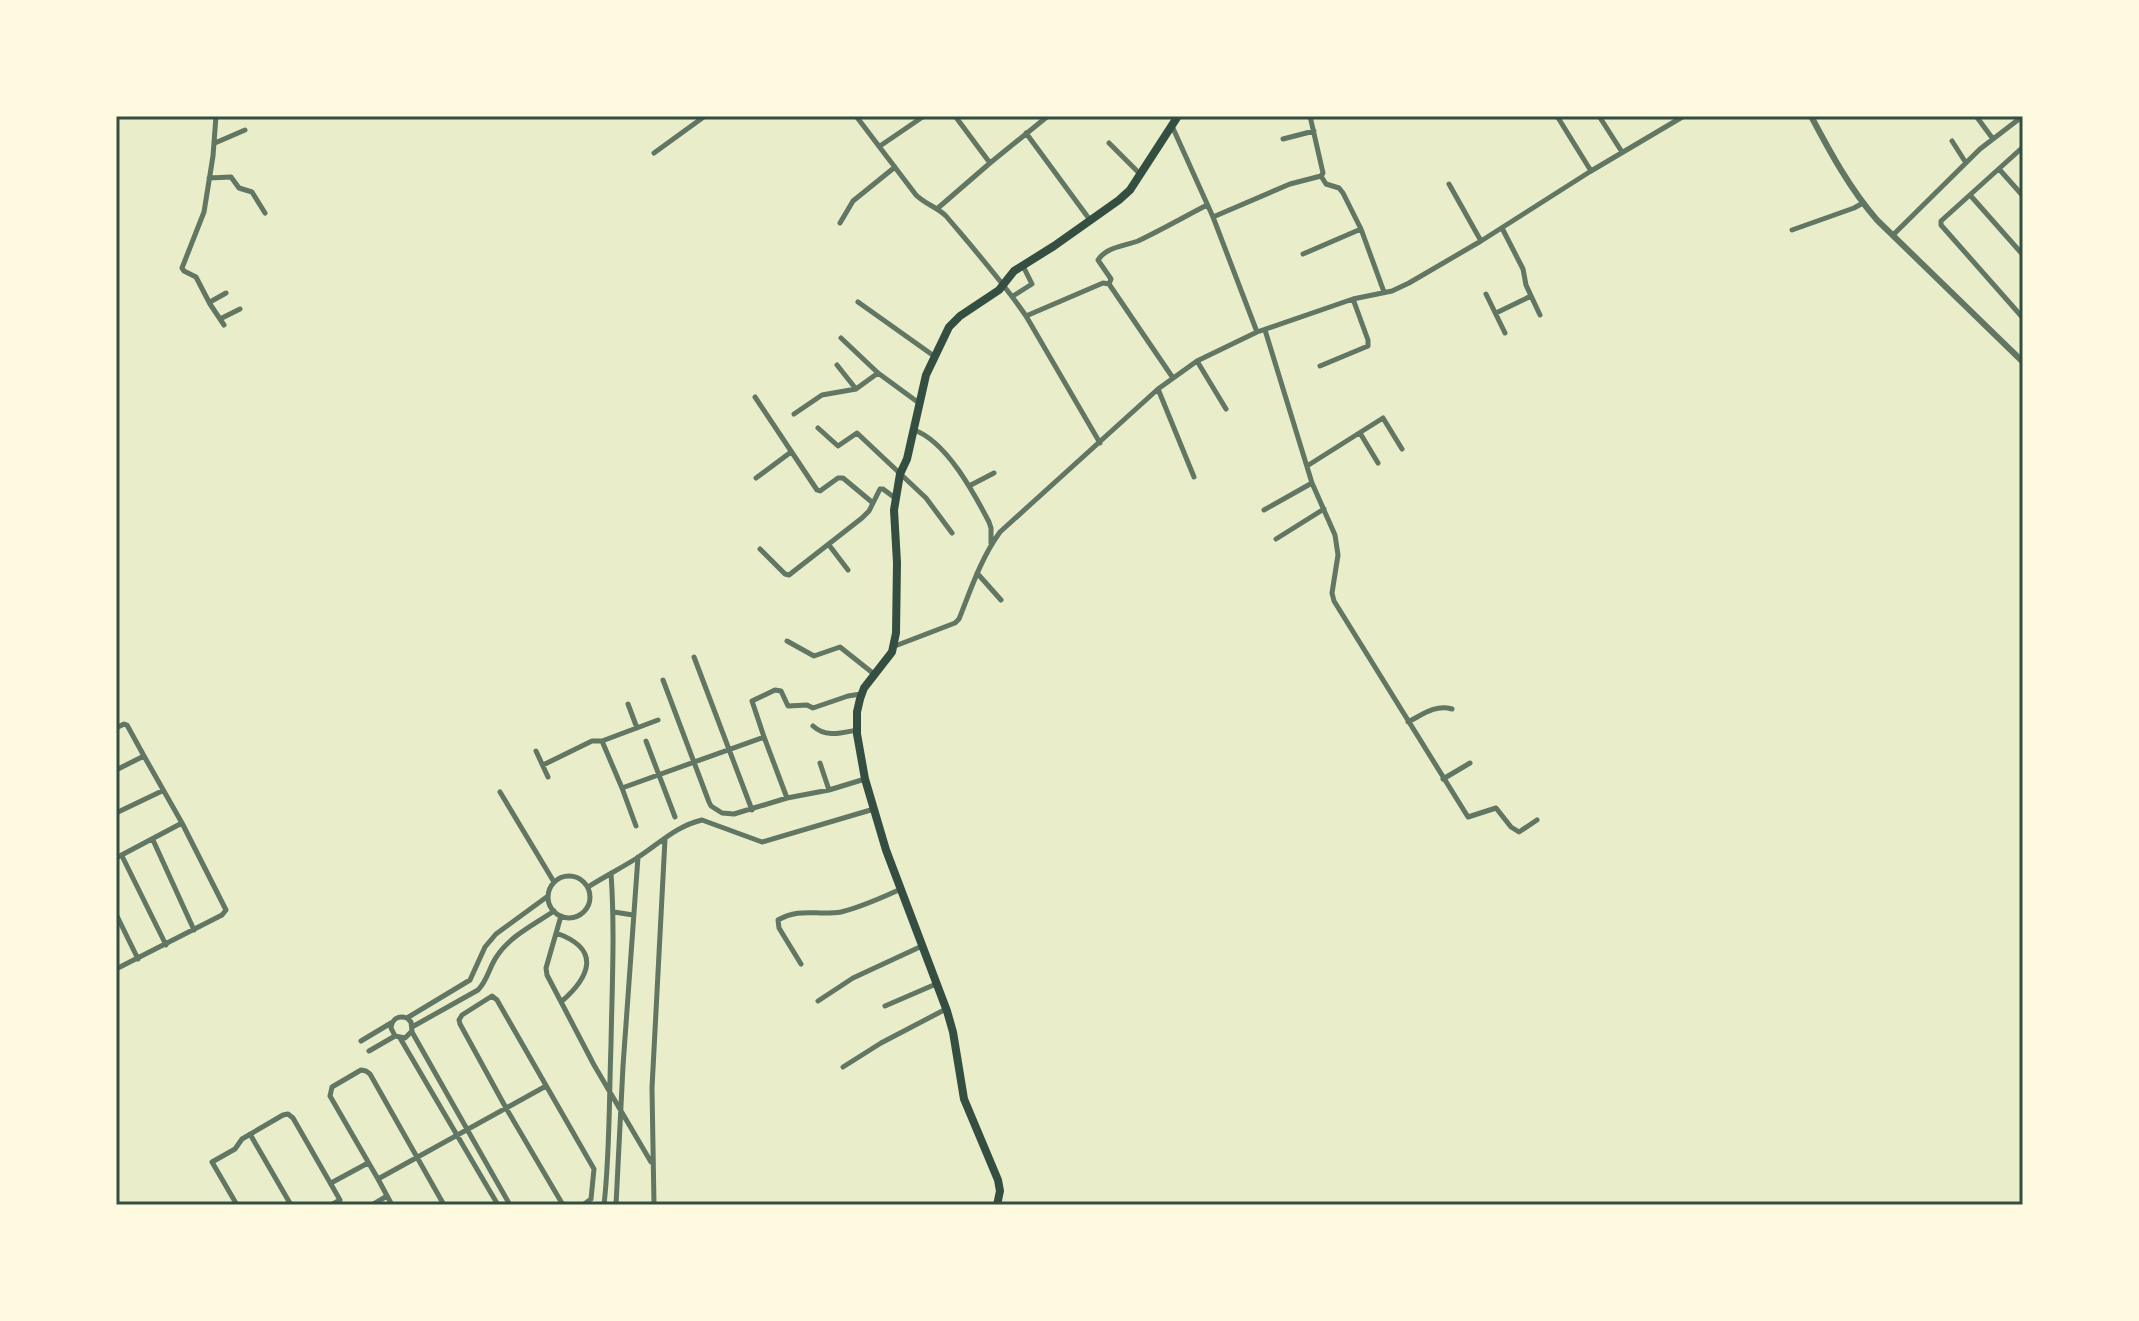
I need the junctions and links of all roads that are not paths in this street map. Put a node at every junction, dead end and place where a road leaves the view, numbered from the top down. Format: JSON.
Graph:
{"nodes":[{"id":1,"x":216,"y":116,"type":"edge"},
{"id":2,"x":705,"y":116,"type":"edge"},
{"id":3,"x":856,"y":116,"type":"edge"},
{"id":4,"x":924,"y":116,"type":"edge"},
{"id":5,"x":956,"y":116,"type":"edge"},
{"id":6,"x":1048,"y":116,"type":"edge"},
{"id":7,"x":1178,"y":116,"type":"edge"},
{"id":8,"x":1310,"y":116,"type":"edge"},
{"id":9,"x":1557,"y":116,"type":"edge"},
{"id":10,"x":1599,"y":116,"type":"edge"},
{"id":11,"x":1684,"y":116,"type":"edge"},
{"id":12,"x":1811,"y":116,"type":"edge"},
{"id":13,"x":1976,"y":116,"type":"edge"},
{"id":14,"x":2023,"y":116,"type":"edge"},
{"id":15,"x":1171,"y":125,"type":"junction"},
{"id":16,"x":245,"y":130,"type":"dead end"},
{"id":17,"x":1314,"y":131,"type":"junction"},
{"id":18,"x":1026,"y":133,"type":"junction"},
{"id":19,"x":1283,"y":139,"type":"dead end"},
{"id":20,"x":1993,"y":139,"type":"junction"},
{"id":21,"x":1952,"y":141,"type":"dead end"},
{"id":22,"x":1109,"y":143,"type":"dead end"},
{"id":23,"x":214,"y":144,"type":"junction"},
{"id":24,"x":880,"y":146,"type":"junction"},
{"id":25,"x":2023,"y":147,"type":"edge"},
{"id":26,"x":1622,"y":152,"type":"junction"},
{"id":27,"x":654,"y":153,"type":"dead end"},
{"id":28,"x":990,"y":163,"type":"junction"},
{"id":29,"x":1966,"y":163,"type":"junction"},
{"id":30,"x":895,"y":167,"type":"junction"},
{"id":31,"x":1999,"y":169,"type":"junction"},
{"id":32,"x":1591,"y":171,"type":"junction"},
{"id":33,"x":1141,"y":175,"type":"junction"},
{"id":34,"x":1321,"y":176,"type":"junction"},
{"id":35,"x":209,"y":178,"type":"junction"},
{"id":36,"x":1449,"y":184,"type":"dead end"},
{"id":37,"x":1970,"y":195,"type":"junction"},
{"id":38,"x":2023,"y":196,"type":"edge"},
{"id":39,"x":1863,"y":203,"type":"junction"},
{"id":40,"x":1207,"y":205,"type":"junction"},
{"id":41,"x":938,"y":208,"type":"junction"},
{"id":42,"x":265,"y":213,"type":"dead end"},
{"id":43,"x":1213,"y":217,"type":"junction"},
{"id":44,"x":1090,"y":220,"type":"junction"},
{"id":45,"x":840,"y":223,"type":"dead end"},
{"id":46,"x":1502,"y":228,"type":"junction"},
{"id":47,"x":1361,"y":229,"type":"junction"},
{"id":48,"x":1792,"y":230,"type":"dead end"},
{"id":49,"x":1896,"y":232,"type":"junction"},
{"id":50,"x":1481,"y":241,"type":"junction"},
{"id":51,"x":1303,"y":254,"type":"dead end"},
{"id":52,"x":2023,"y":255,"type":"edge"},
{"id":53,"x":1022,"y":265,"type":"junction"},
{"id":54,"x":1109,"y":284,"type":"junction"},
{"id":55,"x":1002,"y":285,"type":"junction"},
{"id":56,"x":1384,"y":292,"type":"junction"},
{"id":57,"x":226,"y":293,"type":"dead end"},
{"id":58,"x":1486,"y":294,"type":"dead end"},
{"id":59,"x":1013,"y":296,"type":"junction"},
{"id":60,"x":1531,"y":296,"type":"junction"},
{"id":61,"x":1353,"y":299,"type":"junction"},
{"id":62,"x":210,"y":302,"type":"junction"},
{"id":63,"x":858,"y":302,"type":"dead end"},
{"id":64,"x":240,"y":309,"type":"dead end"},
{"id":65,"x":1496,"y":313,"type":"junction"},
{"id":66,"x":1540,"y":315,"type":"dead end"},
{"id":67,"x":1026,"y":316,"type":"junction"},
{"id":68,"x":2023,"y":318,"type":"edge"},
{"id":69,"x":1265,"y":330,"type":"junction"},
{"id":70,"x":1257,"y":332,"type":"junction"},
{"id":71,"x":1505,"y":333,"type":"dead end"},
{"id":72,"x":841,"y":338,"type":"dead end"},
{"id":73,"x":934,"y":356,"type":"junction"},
{"id":74,"x":1197,"y":361,"type":"junction"},
{"id":75,"x":2023,"y":362,"type":"edge"},
{"id":76,"x":837,"y":365,"type":"dead end"},
{"id":77,"x":1320,"y":366,"type":"dead end"},
{"id":78,"x":878,"y":373,"type":"junction"},
{"id":79,"x":1173,"y":378,"type":"junction"},
{"id":80,"x":856,"y":389,"type":"junction"},
{"id":81,"x":1158,"y":389,"type":"junction"},
{"id":82,"x":755,"y":397,"type":"dead end"},
{"id":83,"x":919,"y":403,"type":"junction"},
{"id":84,"x":1226,"y":409,"type":"dead end"},
{"id":85,"x":794,"y":414,"type":"dead end"},
{"id":86,"x":818,"y":428,"type":"dead end"},
{"id":87,"x":913,"y":430,"type":"junction"},
{"id":88,"x":1360,"y":433,"type":"junction"},
{"id":89,"x":1100,"y":443,"type":"junction"},
{"id":90,"x":1402,"y":449,"type":"dead end"},
{"id":91,"x":791,"y":452,"type":"junction"},
{"id":92,"x":1378,"y":463,"type":"dead end"},
{"id":93,"x":1307,"y":466,"type":"junction"},
{"id":94,"x":994,"y":473,"type":"dead end"},
{"id":95,"x":900,"y":474,"type":"junction"},
{"id":96,"x":1194,"y":477,"type":"dead end"},
{"id":97,"x":756,"y":478,"type":"dead end"},
{"id":98,"x":1312,"y":483,"type":"junction"},
{"id":99,"x":969,"y":486,"type":"junction"},
{"id":100,"x":896,"y":499,"type":"junction"},
{"id":101,"x":873,"y":503,"type":"junction"},
{"id":102,"x":1324,"y":509,"type":"junction"},
{"id":103,"x":1264,"y":510,"type":"dead end"},
{"id":104,"x":952,"y":533,"type":"dead end"},
{"id":105,"x":1276,"y":539,"type":"dead end"},
{"id":106,"x":829,"y":545,"type":"junction"},
{"id":107,"x":990,"y":545,"type":"junction"},
{"id":108,"x":760,"y":549,"type":"dead end"},
{"id":109,"x":848,"y":570,"type":"dead end"},
{"id":110,"x":977,"y":573,"type":"junction"},
{"id":111,"x":1001,"y":600,"type":"dead end"},
{"id":112,"x":787,"y":641,"type":"dead end"},
{"id":113,"x":894,"y":646,"type":"junction"},
{"id":114,"x":694,"y":657,"type":"dead end"},
{"id":115,"x":874,"y":674,"type":"junction"},
{"id":116,"x":663,"y":680,"type":"dead end"},
{"id":117,"x":862,"y":694,"type":"junction"},
{"id":118,"x":628,"y":704,"type":"dead end"},
{"id":119,"x":1452,"y":709,"type":"dead end"},
{"id":120,"x":658,"y":720,"type":"dead end"},
{"id":121,"x":1408,"y":722,"type":"junction"},
{"id":122,"x":813,"y":726,"type":"dead end"},
{"id":123,"x":116,"y":728,"type":"edge"},
{"id":124,"x":637,"y":728,"type":"junction"},
{"id":125,"x":857,"y":730,"type":"junction"},
{"id":126,"x":764,"y":737,"type":"junction"},
{"id":127,"x":602,"y":741,"type":"junction"},
{"id":128,"x":646,"y":741,"type":"dead end"},
{"id":129,"x":729,"y":750,"type":"junction"},
{"id":130,"x":536,"y":751,"type":"dead end"},
{"id":131,"x":144,"y":756,"type":"junction"},
{"id":132,"x":694,"y":763,"type":"junction"},
{"id":133,"x":820,"y":763,"type":"dead end"},
{"id":134,"x":1470,"y":763,"type":"dead end"},
{"id":135,"x":543,"y":765,"type":"junction"},
{"id":136,"x":116,"y":770,"type":"edge"},
{"id":137,"x":659,"y":775,"type":"junction"},
{"id":138,"x":548,"y":777,"type":"dead end"},
{"id":139,"x":865,"y":779,"type":"junction"},
{"id":140,"x":1443,"y":779,"type":"junction"},
{"id":141,"x":622,"y":788,"type":"junction"},
{"id":142,"x":829,"y":790,"type":"junction"},
{"id":143,"x":162,"y":791,"type":"junction"},
{"id":144,"x":500,"y":792,"type":"dead end"},
{"id":145,"x":787,"y":798,"type":"junction"},
{"id":146,"x":874,"y":809,"type":"junction"},
{"id":147,"x":752,"y":810,"type":"junction"},
{"id":148,"x":116,"y":813,"type":"edge"},
{"id":149,"x":675,"y":817,"type":"dead end"},
{"id":150,"x":1537,"y":820,"type":"dead end"},
{"id":151,"x":182,"y":823,"type":"junction"},
{"id":152,"x":636,"y":826,"type":"dead end"},
{"id":153,"x":665,"y":839,"type":"junction"},
{"id":154,"x":153,"y":840,"type":"junction"},
{"id":155,"x":119,"y":857,"type":"edge"},
{"id":156,"x":638,"y":857,"type":"junction"},
{"id":157,"x":611,"y":873,"type":"junction"},
{"id":158,"x":554,"y":882,"type":"junction"},
{"id":159,"x":588,"y":887,"type":"junction"},
{"id":160,"x":901,"y":889,"type":"junction"},
{"id":161,"x":548,"y":896,"type":"junction"},
{"id":162,"x":554,"y":911,"type":"junction"},
{"id":163,"x":614,"y":912,"type":"junction"},
{"id":164,"x":116,"y":914,"type":"edge"},
{"id":165,"x":633,"y":915,"type":"junction"},
{"id":166,"x":561,"y":916,"type":"junction"},
{"id":167,"x":194,"y":930,"type":"junction"},
{"id":168,"x":556,"y":933,"type":"junction"},
{"id":169,"x":166,"y":945,"type":"junction"},
{"id":170,"x":922,"y":946,"type":"junction"},
{"id":171,"x":138,"y":959,"type":"junction"},
{"id":172,"x":801,"y":964,"type":"dead end"},
{"id":173,"x":116,"y":969,"type":"edge"},
{"id":174,"x":936,"y":984,"type":"junction"},
{"id":175,"x":818,"y":1001,"type":"dead end"},
{"id":176,"x":561,"y":1002,"type":"junction"},
{"id":177,"x":885,"y":1006,"type":"dead end"},
{"id":178,"x":946,"y":1009,"type":"junction"},
{"id":179,"x":407,"y":1018,"type":"junction"},
{"id":180,"x":391,"y":1023,"type":"junction"},
{"id":181,"x":412,"y":1029,"type":"junction"},
{"id":182,"x":398,"y":1037,"type":"junction"},
{"id":183,"x":361,"y":1041,"type":"dead end"},
{"id":184,"x":369,"y":1051,"type":"dead end"},
{"id":185,"x":843,"y":1067,"type":"dead end"},
{"id":186,"x":546,"y":1086,"type":"junction"},
{"id":187,"x":610,"y":1092,"type":"junction"},
{"id":188,"x":506,"y":1108,"type":"junction"},
{"id":189,"x":621,"y":1111,"type":"junction"},
{"id":190,"x":467,"y":1130,"type":"junction"},
{"id":191,"x":250,"y":1134,"type":"junction"},
{"id":192,"x":457,"y":1136,"type":"junction"},
{"id":193,"x":417,"y":1157,"type":"junction"},
{"id":194,"x":368,"y":1163,"type":"junction"},
{"id":195,"x":653,"y":1166,"type":"junction"},
{"id":196,"x":378,"y":1179,"type":"junction"},
{"id":197,"x":331,"y":1183,"type":"junction"},
{"id":198,"x":387,"y":1196,"type":"junction"},
{"id":199,"x":342,"y":1202,"type":"edge"},
{"id":200,"x":237,"y":1205,"type":"edge"},
{"id":201,"x":291,"y":1205,"type":"edge"},
{"id":202,"x":331,"y":1205,"type":"edge"},
{"id":203,"x":372,"y":1205,"type":"edge"},
{"id":204,"x":392,"y":1205,"type":"edge"},
{"id":205,"x":444,"y":1205,"type":"edge"},
{"id":206,"x":498,"y":1205,"type":"edge"},
{"id":207,"x":510,"y":1205,"type":"edge"},
{"id":208,"x":563,"y":1205,"type":"edge"},
{"id":209,"x":583,"y":1205,"type":"edge"},
{"id":210,"x":604,"y":1205,"type":"edge"},
{"id":211,"x":616,"y":1205,"type":"edge"},
{"id":212,"x":654,"y":1205,"type":"edge"},
{"id":213,"x":997,"y":1205,"type":"edge"}],
"edges":[{"from":1,"to":23,"type":"street"},
{"from":2,"to":27,"type":"street"},
{"from":3,"to":24,"type":"street"},
{"from":4,"to":24,"type":"street"},
{"from":5,"to":28,"type":"street"},
{"from":6,"to":18,"type":"street"},
{"from":7,"to":15,"type":"main road"},
{"from":8,"to":17,"type":"street"},
{"from":9,"to":32,"type":"street"},
{"from":10,"to":26,"type":"street"},
{"from":11,"to":26,"type":"street"},
{"from":12,"to":39,"type":"street"},
{"from":13,"to":20,"type":"street"},
{"from":14,"to":20,"type":"street"},
{"from":15,"to":33,"type":"main road"},
{"from":15,"to":40,"type":"street"},
{"from":16,"to":23,"type":"street"},
{"from":17,"to":19,"type":"street"},
{"from":17,"to":34,"type":"street"},
{"from":18,"to":28,"type":"street"},
{"from":18,"to":44,"type":"street"},
{"from":20,"to":29,"type":"street"},
{"from":21,"to":29,"type":"street"},
{"from":22,"to":33,"type":"street"},
{"from":23,"to":35,"type":"street"},
{"from":24,"to":30,"type":"street"},
{"from":25,"to":31,"type":"street"},
{"from":26,"to":32,"type":"street"},
{"from":28,"to":41,"type":"street"},
{"from":29,"to":49,"type":"street"},
{"from":30,"to":41,"type":"street"},
{"from":30,"to":45,"type":"street"},
{"from":31,"to":37,"type":"street"},
{"from":31,"to":38,"type":"street"},
{"from":32,"to":46,"type":"street"},
{"from":33,"to":44,"type":"main road"},
{"from":34,"to":43,"type":"street"},
{"from":34,"to":47,"type":"street"},
{"from":35,"to":42,"type":"street"},
{"from":35,"to":62,"type":"street"},
{"from":36,"to":50,"type":"street"},
{"from":37,"to":52,"type":"street"},
{"from":37,"to":68,"type":"street"},
{"from":39,"to":48,"type":"street"},
{"from":39,"to":49,"type":"street"},
{"from":40,"to":43,"type":"street"},
{"from":40,"to":54,"type":"street"},
{"from":41,"to":55,"type":"street"},
{"from":43,"to":70,"type":"street"},
{"from":44,"to":53,"type":"main road"},
{"from":46,"to":50,"type":"street"},
{"from":46,"to":60,"type":"street"},
{"from":47,"to":51,"type":"street"},
{"from":47,"to":56,"type":"street"},
{"from":49,"to":75,"type":"street"},
{"from":50,"to":56,"type":"street"},
{"from":53,"to":55,"type":"main road"},
{"from":53,"to":59,"type":"street"},
{"from":54,"to":67,"type":"street"},
{"from":54,"to":79,"type":"street"},
{"from":55,"to":59,"type":"street"},
{"from":55,"to":73,"type":"main road"},
{"from":56,"to":61,"type":"street"},
{"from":57,"to":62,"type":"street"},
{"from":58,"to":65,"type":"street"},
{"from":59,"to":67,"type":"street"},
{"from":60,"to":65,"type":"street"},
{"from":60,"to":66,"type":"street"},
{"from":61,"to":69,"type":"street"},
{"from":61,"to":77,"type":"street"},
{"from":62,"to":64,"type":"street"},
{"from":63,"to":73,"type":"street"},
{"from":65,"to":71,"type":"street"},
{"from":67,"to":89,"type":"street"},
{"from":69,"to":70,"type":"street"},
{"from":69,"to":93,"type":"street"},
{"from":70,"to":74,"type":"street"},
{"from":72,"to":78,"type":"street"},
{"from":73,"to":83,"type":"main road"},
{"from":74,"to":79,"type":"street"},
{"from":74,"to":84,"type":"street"},
{"from":76,"to":80,"type":"street"},
{"from":78,"to":80,"type":"street"},
{"from":78,"to":83,"type":"street"},
{"from":79,"to":81,"type":"street"},
{"from":80,"to":85,"type":"street"},
{"from":81,"to":89,"type":"street"},
{"from":81,"to":96,"type":"street"},
{"from":82,"to":91,"type":"street"},
{"from":83,"to":87,"type":"main road"},
{"from":86,"to":95,"type":"street"},
{"from":87,"to":95,"type":"main road"},
{"from":87,"to":99,"type":"street"},
{"from":88,"to":90,"type":"street"},
{"from":88,"to":92,"type":"street"},
{"from":88,"to":93,"type":"street"},
{"from":89,"to":107,"type":"street"},
{"from":91,"to":97,"type":"street"},
{"from":91,"to":101,"type":"street"},
{"from":93,"to":98,"type":"street"},
{"from":94,"to":99,"type":"street"},
{"from":95,"to":100,"type":"main road"},
{"from":95,"to":104,"type":"street"},
{"from":98,"to":102,"type":"street"},
{"from":98,"to":103,"type":"street"},
{"from":99,"to":107,"type":"street"},
{"from":100,"to":101,"type":"street"},
{"from":100,"to":113,"type":"main road"},
{"from":101,"to":106,"type":"street"},
{"from":102,"to":105,"type":"street"},
{"from":102,"to":121,"type":"street"},
{"from":106,"to":108,"type":"street"},
{"from":106,"to":109,"type":"street"},
{"from":107,"to":110,"type":"street"},
{"from":110,"to":111,"type":"street"},
{"from":110,"to":113,"type":"street"},
{"from":112,"to":115,"type":"street"},
{"from":113,"to":115,"type":"main road"},
{"from":114,"to":129,"type":"street"},
{"from":115,"to":117,"type":"main road"},
{"from":116,"to":132,"type":"street"},
{"from":117,"to":125,"type":"main road"},
{"from":117,"to":126,"type":"street"},
{"from":118,"to":124,"type":"street"},
{"from":119,"to":121,"type":"street"},
{"from":120,"to":124,"type":"street"},
{"from":121,"to":140,"type":"street"},
{"from":122,"to":125,"type":"street"},
{"from":123,"to":131,"type":"street"},
{"from":124,"to":127,"type":"street"},
{"from":125,"to":139,"type":"main road"},
{"from":126,"to":129,"type":"street"},
{"from":126,"to":145,"type":"street"},
{"from":127,"to":135,"type":"street"},
{"from":127,"to":141,"type":"street"},
{"from":128,"to":137,"type":"street"},
{"from":129,"to":132,"type":"street"},
{"from":129,"to":147,"type":"street"},
{"from":130,"to":135,"type":"street"},
{"from":131,"to":136,"type":"street"},
{"from":131,"to":143,"type":"street"},
{"from":132,"to":137,"type":"street"},
{"from":132,"to":147,"type":"street"},
{"from":133,"to":142,"type":"street"},
{"from":134,"to":140,"type":"street"},
{"from":135,"to":138,"type":"street"},
{"from":137,"to":141,"type":"street"},
{"from":137,"to":149,"type":"street"},
{"from":139,"to":142,"type":"street"},
{"from":139,"to":146,"type":"main road"},
{"from":140,"to":150,"type":"street"},
{"from":141,"to":152,"type":"street"},
{"from":142,"to":145,"type":"street"},
{"from":143,"to":148,"type":"street"},
{"from":143,"to":151,"type":"street"},
{"from":144,"to":158,"type":"street"},
{"from":145,"to":147,"type":"street"},
{"from":146,"to":153,"type":"street"},
{"from":146,"to":160,"type":"main road"},
{"from":151,"to":154,"type":"street"},
{"from":151,"to":167,"type":"street"},
{"from":153,"to":156,"type":"street"},
{"from":153,"to":195,"type":"street"},
{"from":154,"to":155,"type":"street"},
{"from":154,"to":167,"type":"street"},
{"from":155,"to":169,"type":"street"},
{"from":156,"to":157,"type":"street"},
{"from":156,"to":165,"type":"street"},
{"from":157,"to":159,"type":"street"},
{"from":157,"to":163,"type":"street"},
{"from":158,"to":159,"type":"street"},
{"from":158,"to":161,"type":"street"},
{"from":159,"to":166,"type":"street"},
{"from":160,"to":170,"type":"main road"},
{"from":160,"to":172,"type":"street"},
{"from":161,"to":162,"type":"street"},
{"from":161,"to":179,"type":"street"},
{"from":162,"to":166,"type":"street"},
{"from":162,"to":181,"type":"street"},
{"from":163,"to":165,"type":"street"},
{"from":163,"to":187,"type":"street"},
{"from":164,"to":171,"type":"street"},
{"from":165,"to":189,"type":"street"},
{"from":166,"to":168,"type":"street"},
{"from":167,"to":169,"type":"street"},
{"from":168,"to":176,"type":"street"},
{"from":168,"to":176,"type":"street"},
{"from":169,"to":171,"type":"street"},
{"from":170,"to":174,"type":"main road"},
{"from":170,"to":175,"type":"street"},
{"from":171,"to":173,"type":"street"},
{"from":174,"to":177,"type":"street"},
{"from":174,"to":178,"type":"main road"},
{"from":176,"to":187,"type":"street"},
{"from":178,"to":185,"type":"street"},
{"from":178,"to":213,"type":"main road"},
{"from":179,"to":180,"type":"street"},
{"from":179,"to":181,"type":"street"},
{"from":180,"to":182,"type":"street"},
{"from":180,"to":183,"type":"street"},
{"from":181,"to":182,"type":"street"},
{"from":181,"to":190,"type":"street"},
{"from":182,"to":184,"type":"street"},
{"from":182,"to":192,"type":"street"},
{"from":186,"to":188,"type":"street"},
{"from":186,"to":188,"type":"street"},
{"from":186,"to":209,"type":"street"},
{"from":187,"to":189,"type":"street"},
{"from":187,"to":210,"type":"street"},
{"from":188,"to":190,"type":"street"},
{"from":188,"to":208,"type":"street"},
{"from":189,"to":195,"type":"street"},
{"from":189,"to":211,"type":"street"},
{"from":190,"to":192,"type":"street"},
{"from":190,"to":207,"type":"street"},
{"from":191,"to":197,"type":"street"},
{"from":191,"to":200,"type":"street"},
{"from":191,"to":201,"type":"street"},
{"from":192,"to":193,"type":"street"},
{"from":192,"to":206,"type":"street"},
{"from":193,"to":194,"type":"street"},
{"from":193,"to":196,"type":"street"},
{"from":193,"to":205,"type":"street"},
{"from":194,"to":196,"type":"street"},
{"from":194,"to":197,"type":"street"},
{"from":195,"to":212,"type":"street"},
{"from":196,"to":198,"type":"street"},
{"from":197,"to":199,"type":"street"},
{"from":198,"to":203,"type":"street"},
{"from":198,"to":204,"type":"street"},
{"from":199,"to":202,"type":"street"}]}
